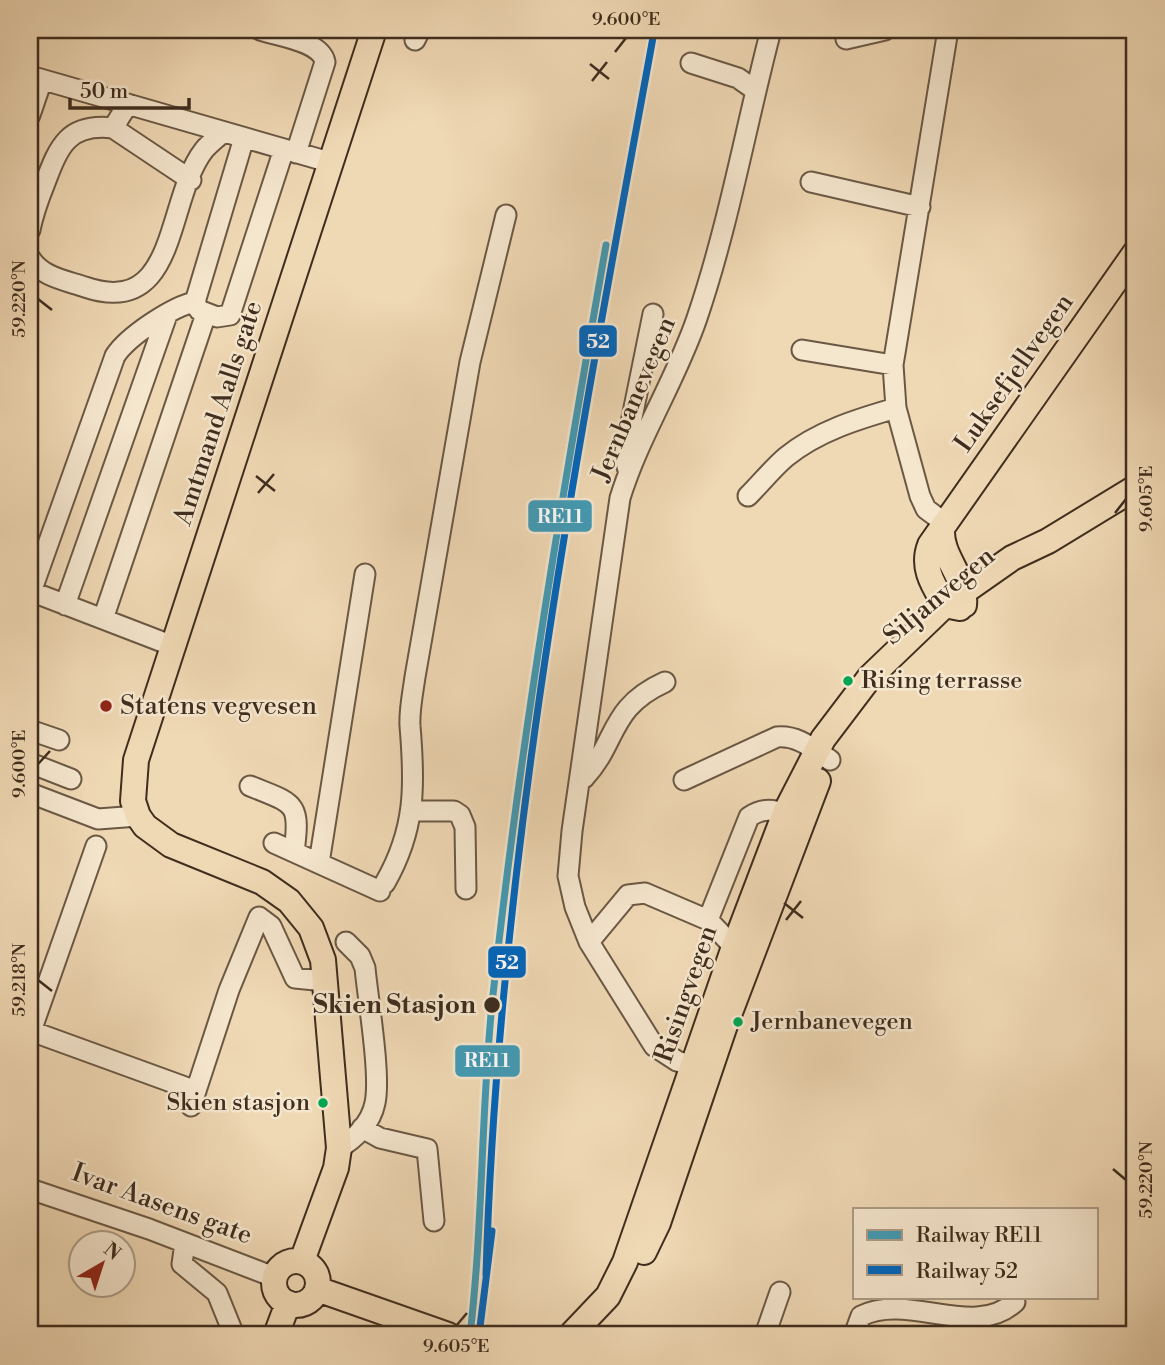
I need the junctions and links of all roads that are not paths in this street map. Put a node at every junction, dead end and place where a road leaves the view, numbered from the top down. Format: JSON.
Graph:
{"nodes":[{"id":1,"x":260,"y":30,"type":"edge"},
{"id":2,"x":374,"y":30,"type":"edge"},
{"id":3,"x":771,"y":30,"type":"edge"},
{"id":4,"x":885,"y":30,"type":"edge"},
{"id":5,"x":948,"y":30,"type":"edge"},
{"id":6,"x":846,"y":39,"type":"dead end"},
{"id":7,"x":691,"y":63,"type":"dead end"},
{"id":8,"x":36,"y":78,"type":"edge"},
{"id":9,"x":755,"y":90,"type":"junction"},
{"id":10,"x":128,"y":104,"type":"junction"},
{"id":11,"x":30,"y":115,"type":"edge"},
{"id":12,"x":113,"y":128,"type":"junction"},
{"id":13,"x":223,"y":132,"type":"junction"},
{"id":14,"x":244,"y":138,"type":"junction"},
{"id":15,"x":290,"y":151,"type":"junction"},
{"id":16,"x":329,"y":162,"type":"junction"},
{"id":17,"x":191,"y":180,"type":"junction"},
{"id":18,"x":811,"y":182,"type":"dead end"},
{"id":19,"x":920,"y":207,"type":"junction"},
{"id":20,"x":506,"y":215,"type":"dead end"},
{"id":21,"x":30,"y":230,"type":"edge"},
{"id":22,"x":1135,"y":253,"type":"edge"},
{"id":23,"x":30,"y":258,"type":"edge"},
{"id":24,"x":200,"y":308,"type":"junction"},
{"id":25,"x":653,"y":314,"type":"dead end"},
{"id":26,"x":167,"y":315,"type":"junction"},
{"id":27,"x":802,"y":350,"type":"dead end"},
{"id":28,"x":893,"y":365,"type":"junction"},
{"id":29,"x":897,"y":408,"type":"junction"},
{"id":30,"x":627,"y":473,"type":"junction"},
{"id":31,"x":1135,"y":488,"type":"edge"},
{"id":32,"x":748,"y":496,"type":"dead end"},
{"id":33,"x":944,"y":525,"type":"junction"},
{"id":34,"x":365,"y":574,"type":"dead end"},
{"id":35,"x":30,"y":592,"type":"edge"},
{"id":36,"x":958,"y":601,"type":"junction"},
{"id":37,"x":65,"y":605,"type":"junction"},
{"id":38,"x":103,"y":619,"type":"junction"},
{"id":39,"x":173,"y":646,"type":"junction"},
{"id":40,"x":665,"y":682,"type":"dead end"},
{"id":41,"x":871,"y":688,"type":"joint"},
{"id":42,"x":30,"y":730,"type":"edge"},
{"id":43,"x":59,"y":740,"type":"dead end"},
{"id":44,"x":823,"y":756,"type":"junction"},
{"id":45,"x":30,"y":764,"type":"edge"},
{"id":46,"x":71,"y":779,"type":"dead end"},
{"id":47,"x":580,"y":780,"type":"junction"},
{"id":48,"x":684,"y":780,"type":"dead end"},
{"id":49,"x":250,"y":786,"type":"dead end"},
{"id":50,"x":30,"y":793,"type":"edge"},
{"id":51,"x":412,"y":811,"type":"junction"},
{"id":52,"x":138,"y":816,"type":"junction"},
{"id":53,"x":793,"y":817,"type":"junction"},
{"id":54,"x":274,"y":843,"type":"dead end"},
{"id":55,"x":96,"y":846,"type":"dead end"},
{"id":56,"x":293,"y":852,"type":"junction"},
{"id":57,"x":318,"y":863,"type":"junction"},
{"id":58,"x":466,"y":889,"type":"dead end"},
{"id":59,"x":708,"y":920,"type":"junction"},
{"id":60,"x":346,"y":942,"type":"dead end"},
{"id":61,"x":589,"y":942,"type":"junction"},
{"id":62,"x":743,"y":951,"type":"junction"},
{"id":63,"x":325,"y":981,"type":"junction"},
{"id":64,"x":30,"y":1032,"type":"edge"},
{"id":65,"x":701,"y":1069,"type":"junction"},
{"id":66,"x":362,"y":1128,"type":"junction"},
{"id":67,"x":339,"y":1148,"type":"junction"},
{"id":68,"x":30,"y":1189,"type":"edge"},
{"id":69,"x":434,"y":1221,"type":"dead end"},
{"id":70,"x":185,"y":1242,"type":"junction"},
{"id":71,"x":302,"y":1261,"type":"junction"},
{"id":72,"x":274,"y":1277,"type":"junction"},
{"id":73,"x":317,"y":1289,"type":"junction"},
{"id":74,"x":780,"y":1292,"type":"dead end"},
{"id":75,"x":1015,"y":1302,"type":"dead end"},
{"id":76,"x":288,"y":1303,"type":"junction"},
{"id":77,"x":234,"y":1335,"type":"edge"},
{"id":78,"x":276,"y":1335,"type":"edge"},
{"id":79,"x":448,"y":1335,"type":"edge"},
{"id":80,"x":571,"y":1335,"type":"edge"},
{"id":81,"x":591,"y":1335,"type":"edge"},
{"id":82,"x":765,"y":1335,"type":"edge"},
{"id":83,"x":854,"y":1335,"type":"edge"}],
"edges":[{"from":1,"to":15,"type":"street"},
{"from":2,"to":16,"type":"main road","name":"Amtmand Aalls gate"},
{"from":3,"to":9,"type":"street","name":"Jernbanevegen"},
{"from":4,"to":6,"type":"street"},
{"from":5,"to":19,"type":"street"},
{"from":7,"to":9,"type":"street"},
{"from":8,"to":10,"type":"street"},
{"from":8,"to":11,"type":"street"},
{"from":9,"to":30,"type":"street","name":"Jernbanevegen"},
{"from":10,"to":12,"type":"street"},
{"from":10,"to":13,"type":"street"},
{"from":12,"to":17,"type":"street"},
{"from":12,"to":21,"type":"street"},
{"from":13,"to":14,"type":"street"},
{"from":13,"to":17,"type":"street"},
{"from":14,"to":15,"type":"street"},
{"from":14,"to":24,"type":"street"},
{"from":15,"to":16,"type":"street"},
{"from":15,"to":24,"type":"street"},
{"from":16,"to":39,"type":"main road","name":"Amtmand Aalls gate"},
{"from":17,"to":23,"type":"street"},
{"from":18,"to":19,"type":"street"},
{"from":19,"to":28,"type":"street"},
{"from":20,"to":51,"type":"street"},
{"from":22,"to":33,"type":"main road","name":"Luksefjellvegen"},
{"from":24,"to":26,"type":"street"},
{"from":24,"to":38,"type":"street"},
{"from":25,"to":30,"type":"street"},
{"from":26,"to":35,"type":"street"},
{"from":26,"to":37,"type":"street"},
{"from":27,"to":28,"type":"street"},
{"from":28,"to":29,"type":"street"},
{"from":29,"to":32,"type":"street"},
{"from":29,"to":33,"type":"street"},
{"from":30,"to":47,"type":"street","name":"Jernbanevegen"},
{"from":31,"to":36,"type":"main road","name":"Siljanvegen"},
{"from":33,"to":36,"type":"main road"},
{"from":34,"to":57,"type":"street"},
{"from":35,"to":37,"type":"street"},
{"from":36,"to":41,"type":"main road","name":"Siljanvegen"},
{"from":37,"to":38,"type":"street"},
{"from":38,"to":39,"type":"street"},
{"from":39,"to":52,"type":"main road","name":"Amtmand Aalls gate"},
{"from":40,"to":47,"type":"street"},
{"from":41,"to":44,"type":"main road","name":"Risingvegen"},
{"from":42,"to":43,"type":"street"},
{"from":44,"to":48,"type":"street"},
{"from":44,"to":53,"type":"main road","name":"Risingvegen"},
{"from":45,"to":46,"type":"street"},
{"from":47,"to":61,"type":"street","name":"Jernbanevegen"},
{"from":49,"to":56,"type":"street"},
{"from":50,"to":52,"type":"street"},
{"from":51,"to":57,"type":"street"},
{"from":51,"to":58,"type":"street"},
{"from":52,"to":63,"type":"main road"},
{"from":53,"to":59,"type":"street"},
{"from":53,"to":62,"type":"main road","name":"Risingvegen"},
{"from":54,"to":56,"type":"street"},
{"from":55,"to":64,"type":"street"},
{"from":56,"to":57,"type":"street"},
{"from":59,"to":61,"type":"street"},
{"from":59,"to":62,"type":"street"},
{"from":60,"to":66,"type":"street"},
{"from":61,"to":65,"type":"street","name":"Jernbanevegen"},
{"from":62,"to":65,"type":"main road","name":"Risingvegen"},
{"from":63,"to":64,"type":"street"},
{"from":63,"to":67,"type":"main road"},
{"from":65,"to":80,"type":"main road","name":"Risingvegen"},
{"from":65,"to":81,"type":"main road","name":"Risingvegen"},
{"from":66,"to":67,"type":"street"},
{"from":66,"to":69,"type":"street"},
{"from":67,"to":71,"type":"main road"},
{"from":68,"to":70,"type":"street","name":"Ivar Aasens gate"},
{"from":70,"to":72,"type":"street","name":"Ivar Aasens gate"},
{"from":70,"to":77,"type":"street"},
{"from":71,"to":72,"type":"main road"},
{"from":71,"to":73,"type":"main road"},
{"from":72,"to":76,"type":"main road"},
{"from":73,"to":76,"type":"main road"},
{"from":73,"to":79,"type":"main road"},
{"from":74,"to":82,"type":"street"},
{"from":75,"to":83,"type":"street"},
{"from":76,"to":78,"type":"main road"}]}
